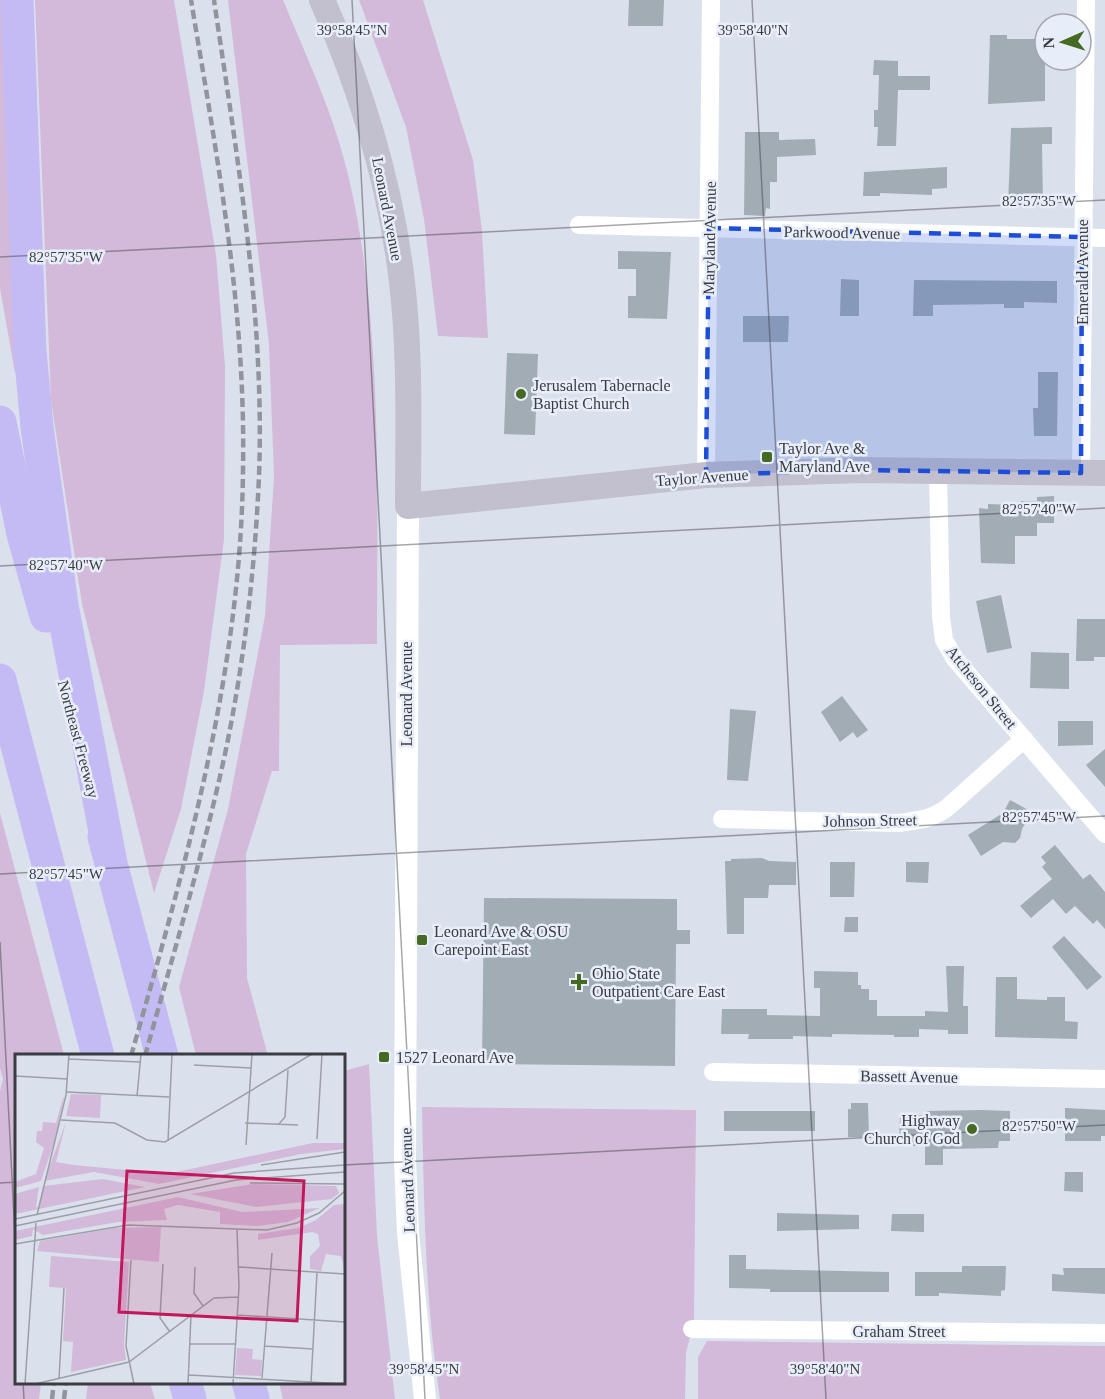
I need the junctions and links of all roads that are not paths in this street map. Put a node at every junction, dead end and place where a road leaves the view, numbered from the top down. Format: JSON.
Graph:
{"nodes":[{"id":1,"x":17,"y":0,"type":"edge"},
{"id":2,"x":322,"y":0,"type":"edge"},
{"id":3,"x":711,"y":0,"type":"edge"},
{"id":4,"x":1086,"y":0,"type":"edge"},
{"id":5,"x":579,"y":225,"type":"dead end"},
{"id":6,"x":709,"y":228,"type":"junction"},
{"id":7,"x":1082,"y":237,"type":"junction"},
{"id":8,"x":1105,"y":238,"type":"edge"},
{"id":9,"x":0,"y":422,"type":"edge"},
{"id":10,"x":938,"y":472,"type":"junction"},
{"id":11,"x":1093,"y":473,"type":"edge"},
{"id":12,"x":706,"y":475,"type":"junction"},
{"id":13,"x":408,"y":506,"type":"junction"},
{"id":14,"x":0,"y":680,"type":"edge"},
{"id":15,"x":1024,"y":739,"type":"junction"},
{"id":16,"x":722,"y":819,"type":"dead end"},
{"id":17,"x":1105,"y":834,"type":"edge"},
{"id":18,"x":110,"y":858,"type":"junction"},
{"id":19,"x":97,"y":1054,"type":"edge"},
{"id":20,"x":161,"y":1054,"type":"edge"},
{"id":21,"x":713,"y":1072,"type":"dead end"},
{"id":22,"x":1105,"y":1079,"type":"edge"},
{"id":23,"x":692,"y":1329,"type":"dead end"},
{"id":24,"x":1105,"y":1333,"type":"edge"},
{"id":25,"x":185,"y":1384,"type":"edge"},
{"id":26,"x":248,"y":1384,"type":"edge"},
{"id":27,"x":190,"y":1399,"type":"edge"},
{"id":28,"x":253,"y":1399,"type":"edge"},
{"id":29,"x":425,"y":1399,"type":"edge"}],
"edges":[{"from":1,"to":18,"type":"highway"},
{"from":2,"to":13,"type":"main road","name":"Leonard Avenue"},
{"from":3,"to":6,"type":"street","name":"Maryland Avenue"},
{"from":4,"to":7,"type":"street","name":"Emerald Avenue"},
{"from":5,"to":6,"type":"street","name":"Parkwood Avenue"},
{"from":6,"to":7,"type":"street","name":"Parkwood Avenue"},
{"from":6,"to":12,"type":"street","name":"Maryland Avenue"},
{"from":7,"to":8,"type":"street","name":"Parkwood Avenue"},
{"from":7,"to":11,"type":"street","name":"Emerald Avenue"},
{"from":9,"to":18,"type":"highway","name":"Northeast Freeway"},
{"from":10,"to":11,"type":"main road","name":"Taylor Avenue"},
{"from":10,"to":12,"type":"main road","name":"Taylor Avenue"},
{"from":10,"to":15,"type":"street","name":"Atcheson Street"},
{"from":12,"to":13,"type":"main road","name":"Taylor Avenue"},
{"from":13,"to":29,"type":"street","name":"Leonard Avenue"},
{"from":14,"to":19,"type":"highway"},
{"from":15,"to":16,"type":"street","name":"Johnson Street"},
{"from":15,"to":17,"type":"street","name":"Atcheson Street"},
{"from":18,"to":20,"type":"highway","name":"Northeast Freeway"},
{"from":21,"to":22,"type":"street","name":"Bassett Avenue"},
{"from":23,"to":24,"type":"street","name":"Graham Street"},
{"from":25,"to":27,"type":"highway"},
{"from":26,"to":28,"type":"highway"}]}
